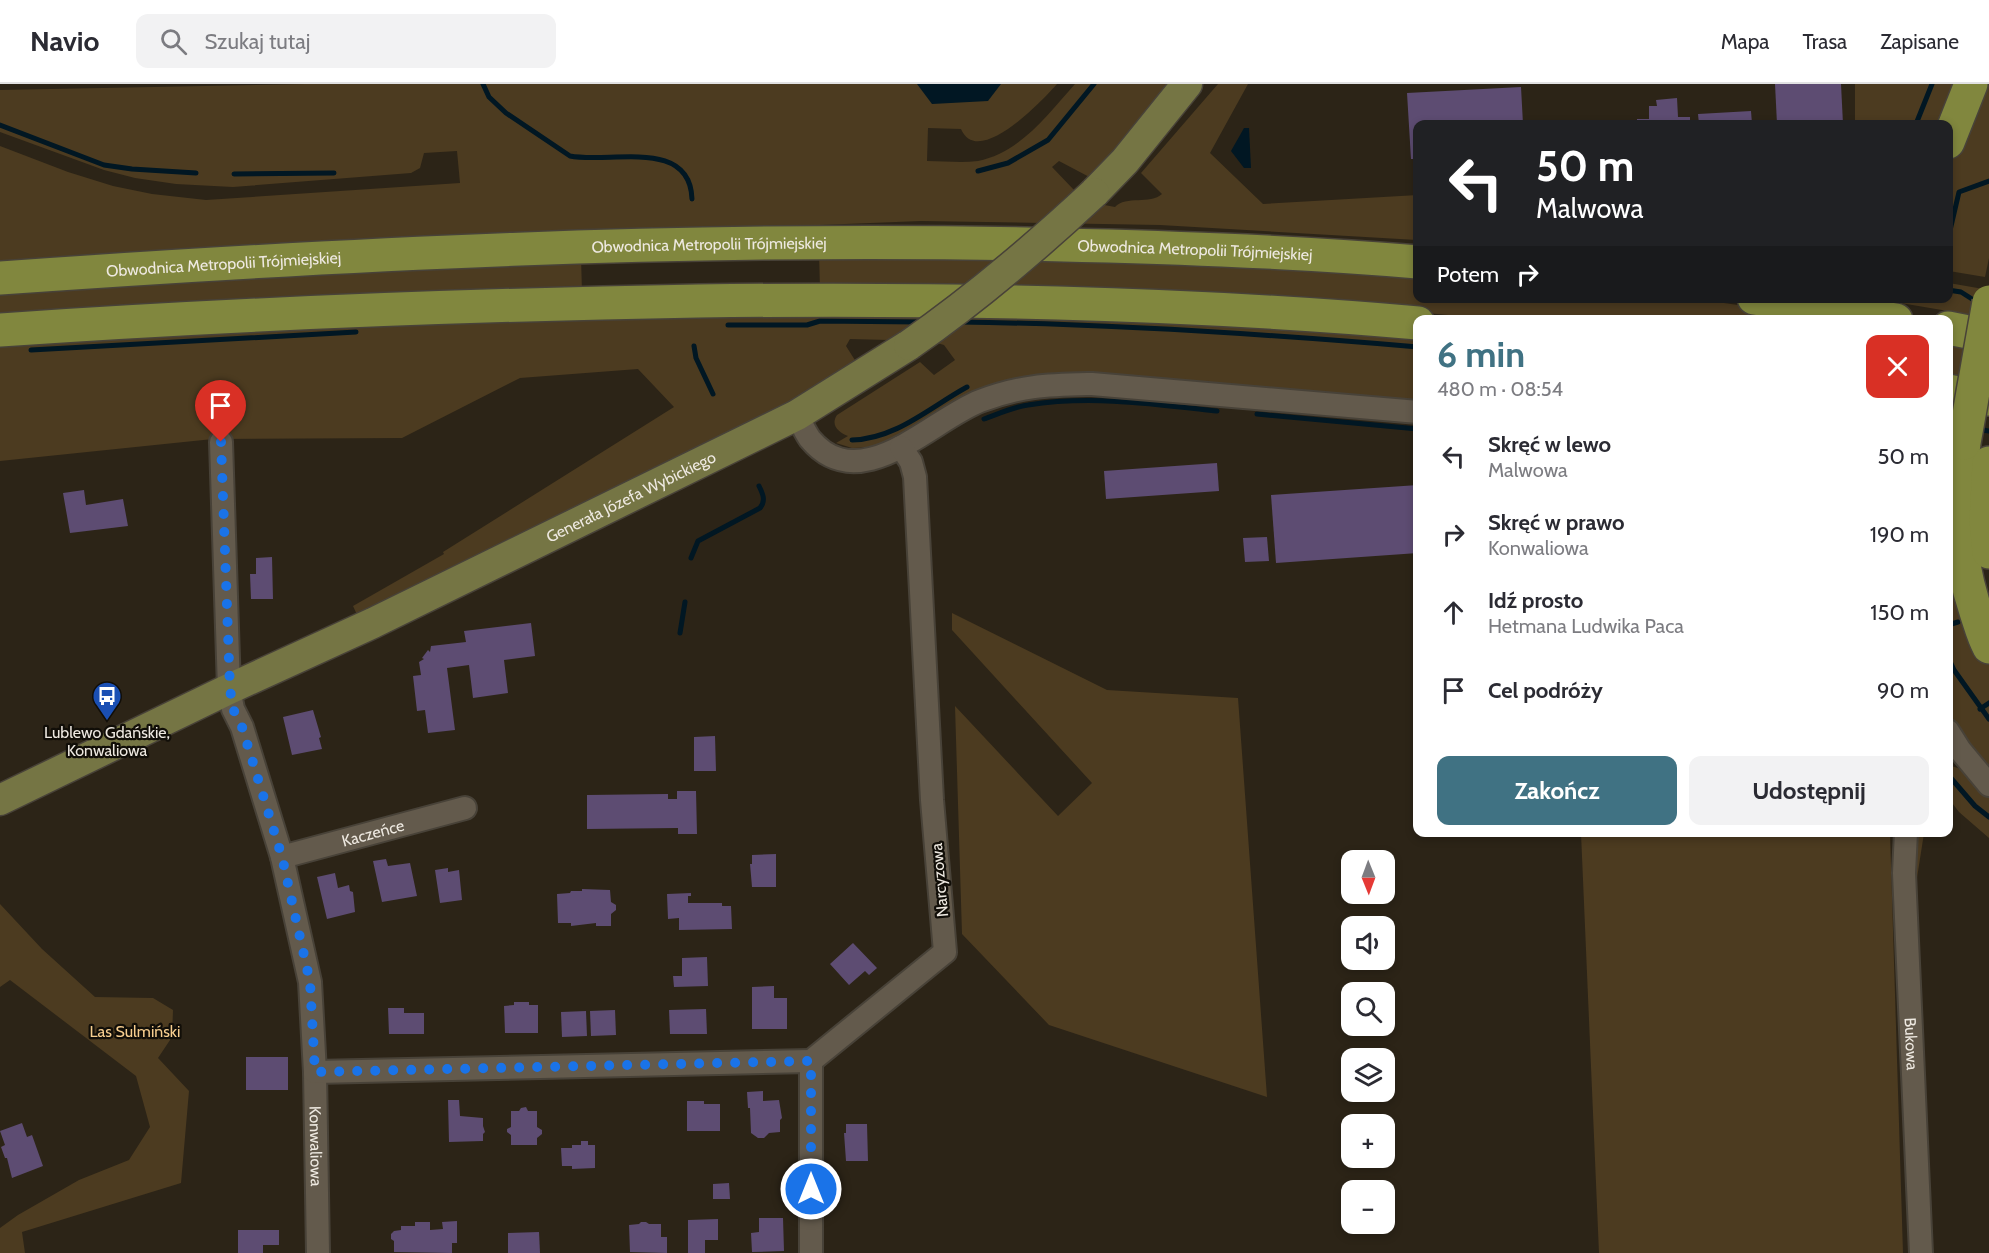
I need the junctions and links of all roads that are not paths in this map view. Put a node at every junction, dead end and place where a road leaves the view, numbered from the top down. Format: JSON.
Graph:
{"nodes":[{"id":1,"x":1187,"y":84,"type":"edge"},
{"id":2,"x":1971,"y":84,"type":"edge"},
{"id":3,"x":1953,"y":129,"type":"edge"},
{"id":4,"x":1413,"y":262,"type":"edge"},
{"id":5,"x":0,"y":278,"type":"edge"},
{"id":6,"x":1989,"y":302,"type":"edge"},
{"id":7,"x":1786,"y":303,"type":"edge"},
{"id":8,"x":1864,"y":315,"type":"edge"},
{"id":9,"x":1413,"y":323,"type":"edge"},
{"id":10,"x":1953,"y":329,"type":"edge"},
{"id":11,"x":0,"y":330,"type":"edge"},
{"id":12,"x":1989,"y":336,"type":"edge"},
{"id":13,"x":1953,"y":392,"type":"edge"},
{"id":14,"x":1989,"y":399,"type":"edge"},
{"id":15,"x":1413,"y":412,"type":"edge"},
{"id":16,"x":797,"y":415,"type":"junction"},
{"id":17,"x":221,"y":442,"type":"dead end"},
{"id":18,"x":902,"y":447,"type":"junction"},
{"id":19,"x":1989,"y":463,"type":"edge"},
{"id":20,"x":1989,"y":552,"type":"edge"},
{"id":21,"x":1989,"y":647,"type":"edge"},
{"id":22,"x":230,"y":689,"type":"junction"},
{"id":23,"x":1953,"y":747,"type":"edge"},
{"id":24,"x":1989,"y":785,"type":"edge"},
{"id":25,"x":0,"y":800,"type":"edge"},
{"id":26,"x":465,"y":808,"type":"dead end"},
{"id":27,"x":1906,"y":837,"type":"edge"},
{"id":28,"x":282,"y":857,"type":"junction"},
{"id":29,"x":811,"y":1061,"type":"junction"},
{"id":30,"x":315,"y":1072,"type":"junction"},
{"id":31,"x":318,"y":1253,"type":"edge"},
{"id":32,"x":811,"y":1253,"type":"edge"},
{"id":33,"x":1921,"y":1253,"type":"edge"}],
"edges":[{"from":1,"to":16,"type":"main road","name":"Generała Józefa Wybickiego","bridge":true},
{"from":2,"to":3,"type":"highway"},
{"from":4,"to":5,"type":"highway","name":"Obwodnica Metropolii Trójmiejskiej"},
{"from":6,"to":21,"type":"highway","bridge":true},
{"from":7,"to":8,"type":"highway"},
{"from":9,"to":11,"type":"highway"},
{"from":10,"to":12,"type":"highway"},
{"from":13,"to":14,"type":"highway"},
{"from":15,"to":18,"type":"street"},
{"from":16,"to":18,"type":"street"},
{"from":16,"to":22,"type":"main road","name":"Generała Józefa Wybickiego"},
{"from":17,"to":22,"type":"street","name":"Konwaliowa"},
{"from":18,"to":29,"type":"street","name":"Narcyzowa"},
{"from":19,"to":20,"type":"highway"},
{"from":22,"to":25,"type":"main road","name":"Generała Józefa Wybickiego"},
{"from":22,"to":28,"type":"street","name":"Konwaliowa"},
{"from":23,"to":24,"type":"street"},
{"from":26,"to":28,"type":"street","name":"Kaczeńce"},
{"from":27,"to":33,"type":"street","name":"Bukowa"},
{"from":28,"to":30,"type":"street","name":"Konwaliowa"},
{"from":29,"to":30,"type":"street"},
{"from":29,"to":32,"type":"street"},
{"from":30,"to":31,"type":"street","name":"Konwaliowa"}]}
